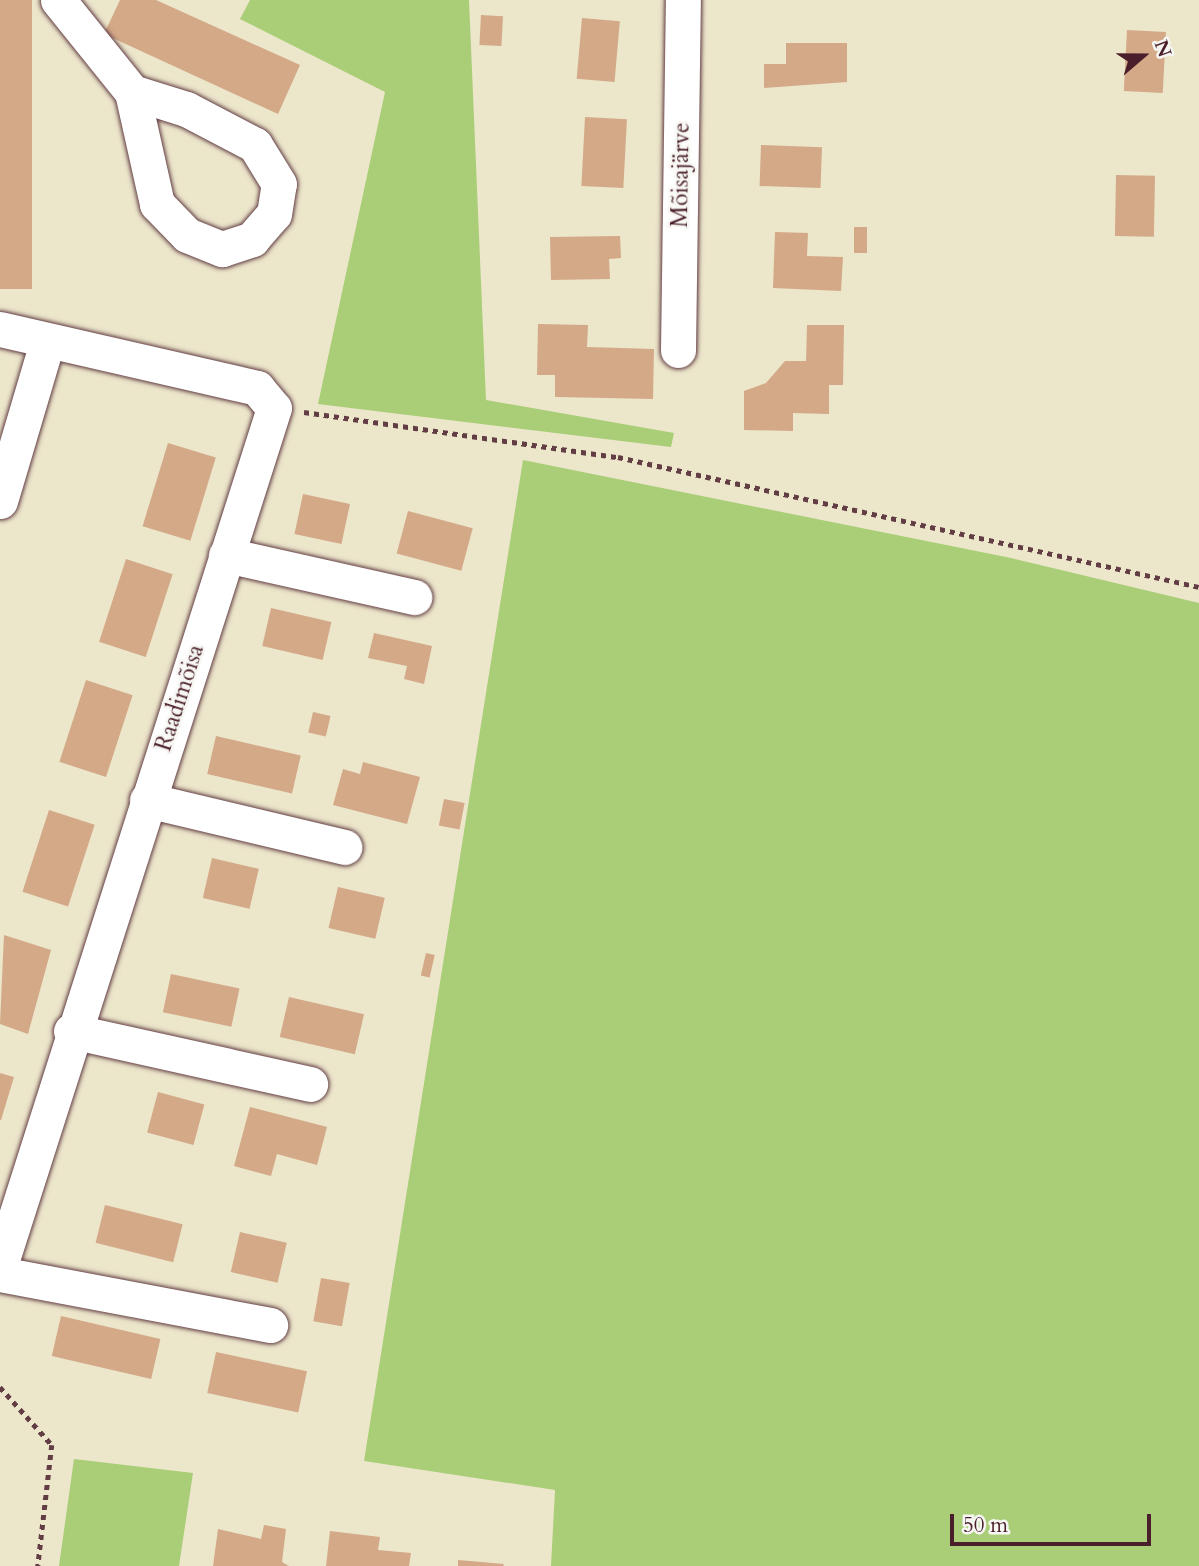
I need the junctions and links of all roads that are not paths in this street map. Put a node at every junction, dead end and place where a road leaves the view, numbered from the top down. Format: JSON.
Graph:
{"nodes":[{"id":1,"x":58,"y":0,"type":"edge"},
{"id":2,"x":683,"y":0,"type":"edge"},
{"id":3,"x":132,"y":92,"type":"junction"},
{"id":4,"x":0,"y":329,"type":"edge"},
{"id":5,"x":47,"y":342,"type":"junction"},
{"id":6,"x":678,"y":350,"type":"dead end"},
{"id":7,"x":0,"y":501,"type":"edge"},
{"id":8,"x":226,"y":555,"type":"junction"},
{"id":9,"x":414,"y":597,"type":"dead end"},
{"id":10,"x":147,"y":800,"type":"junction"},
{"id":11,"x":344,"y":847,"type":"dead end"},
{"id":12,"x":71,"y":1031,"type":"junction"},
{"id":13,"x":310,"y":1084,"type":"dead end"},
{"id":14,"x":0,"y":1266,"type":"edge"},
{"id":15,"x":0,"y":1274,"type":"edge"},
{"id":16,"x":270,"y":1325,"type":"dead end"}],
"edges":[{"from":1,"to":3,"type":"street"},
{"from":2,"to":6,"type":"street","name":"Mõisajärve"},
{"from":3,"to":3,"type":"street"},
{"from":4,"to":5,"type":"street"},
{"from":5,"to":7,"type":"street"},
{"from":5,"to":8,"type":"street","name":"Raadimõisa"},
{"from":8,"to":9,"type":"street"},
{"from":8,"to":10,"type":"street","name":"Raadimõisa"},
{"from":10,"to":11,"type":"street"},
{"from":10,"to":12,"type":"street","name":"Raadimõisa"},
{"from":12,"to":13,"type":"street"},
{"from":12,"to":14,"type":"street","name":"Raadimõisa"},
{"from":15,"to":16,"type":"street"}]}
